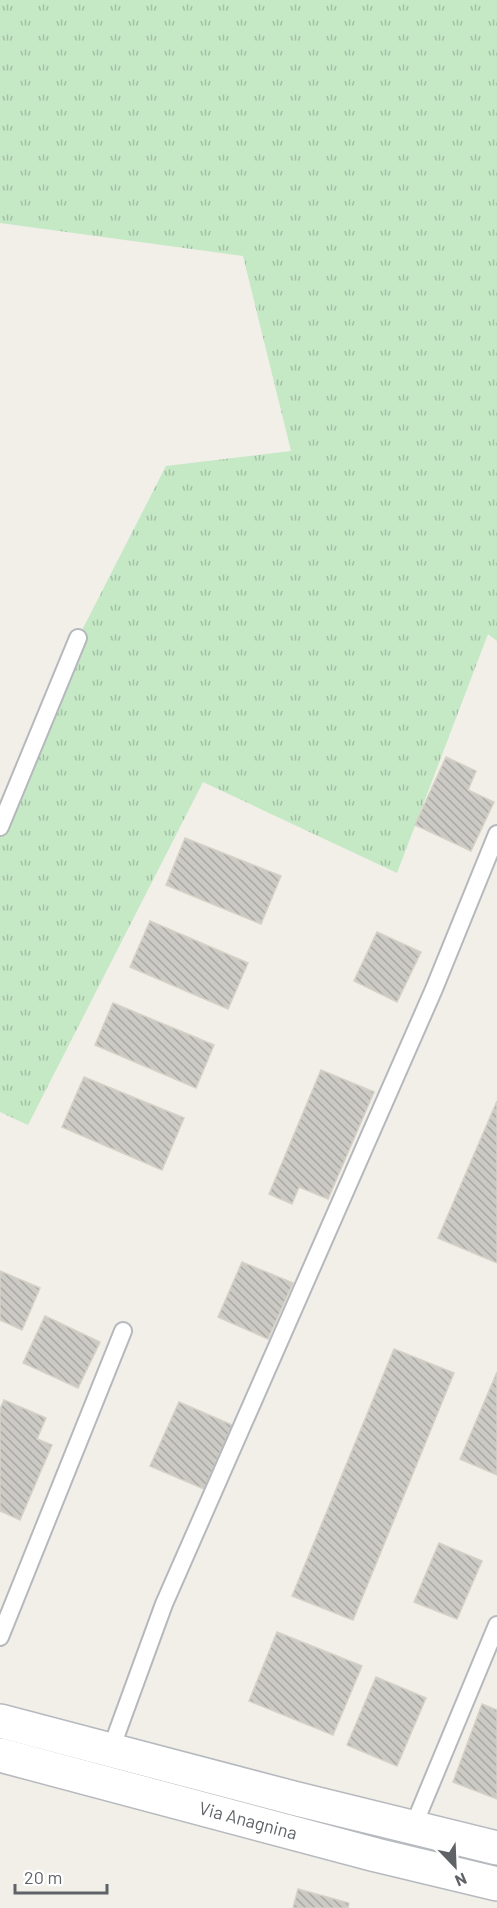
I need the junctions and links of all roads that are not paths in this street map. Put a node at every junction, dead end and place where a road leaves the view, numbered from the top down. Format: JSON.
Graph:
{"nodes":[{"id":1,"x":78,"y":638,"type":"dead end"},
{"id":2,"x":0,"y":827,"type":"edge"},
{"id":3,"x":497,"y":834,"type":"edge"},
{"id":4,"x":123,"y":1331,"type":"dead end"},
{"id":5,"x":497,"y":1625,"type":"edge"},
{"id":6,"x":0,"y":1637,"type":"edge"},
{"id":7,"x":0,"y":1720,"type":"edge"},
{"id":8,"x":111,"y":1749,"type":"junction"},
{"id":9,"x":0,"y":1755,"type":"edge"},
{"id":10,"x":412,"y":1827,"type":"junction"},
{"id":11,"x":497,"y":1848,"type":"edge"},
{"id":12,"x":497,"y":1884,"type":"edge"}],
"edges":[{"from":1,"to":2,"type":"lane"},
{"from":3,"to":8,"type":"lane"},
{"from":4,"to":6,"type":"lane"},
{"from":5,"to":10,"type":"lane"},
{"from":7,"to":8,"type":"main road","name":"Via Anagnina"},
{"from":8,"to":10,"type":"main road","name":"Via Anagnina"},
{"from":9,"to":12,"type":"main road","name":"Via Anagnina"},
{"from":10,"to":11,"type":"main road","name":"Via Anagnina"}]}
